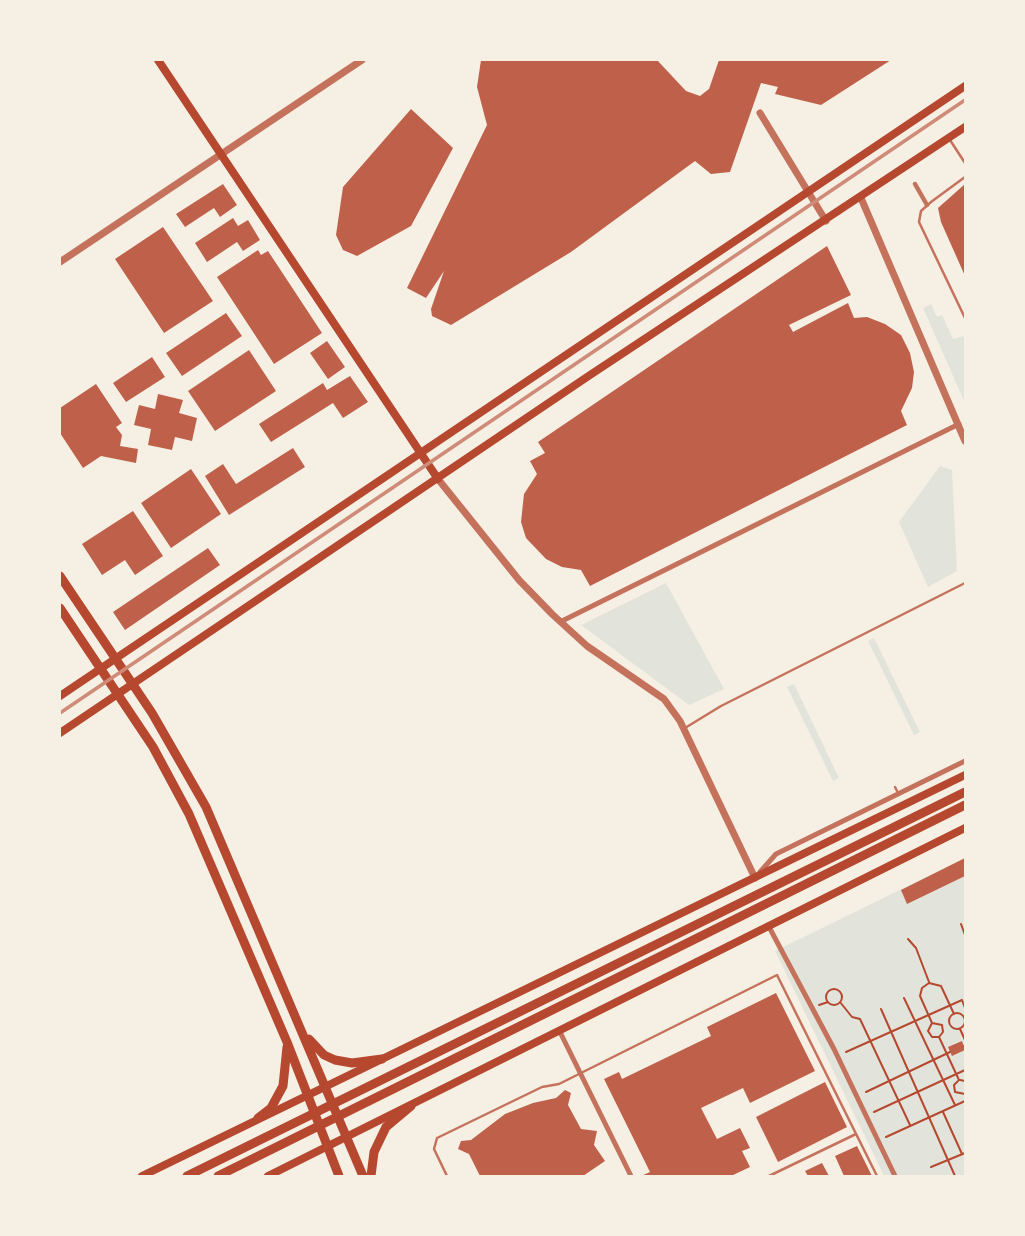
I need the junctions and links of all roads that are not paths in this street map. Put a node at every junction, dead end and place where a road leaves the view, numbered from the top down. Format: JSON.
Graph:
{"nodes":[{"id":1,"x":158,"y":60,"type":"edge"},
{"id":2,"x":362,"y":60,"type":"edge"},
{"id":3,"x":965,"y":86,"type":"edge"},
{"id":4,"x":760,"y":114,"type":"dead end"},
{"id":5,"x":965,"y":127,"type":"edge"},
{"id":6,"x":949,"y":138,"type":"junction"},
{"id":7,"x":220,"y":155,"type":"junction"},
{"id":8,"x":965,"y":163,"type":"edge"},
{"id":9,"x":965,"y":177,"type":"edge"},
{"id":10,"x":915,"y":184,"type":"dead end"},
{"id":11,"x":809,"y":190,"type":"junction"},
{"id":12,"x":861,"y":198,"type":"junction"},
{"id":13,"x":927,"y":205,"type":"junction"},
{"id":14,"x":826,"y":221,"type":"junction"},
{"id":15,"x":60,"y":259,"type":"edge"},
{"id":16,"x":965,"y":318,"type":"edge"},
{"id":17,"x":962,"y":423,"type":"edge"},
{"id":18,"x":965,"y":441,"type":"edge"},
{"id":19,"x":424,"y":453,"type":"junction"},
{"id":20,"x":438,"y":479,"type":"junction"},
{"id":21,"x":60,"y":576,"type":"edge"},
{"id":22,"x":965,"y":583,"type":"edge"},
{"id":23,"x":60,"y":608,"type":"edge"},
{"id":24,"x":561,"y":622,"type":"junction"},
{"id":25,"x":115,"y":659,"type":"junction"},
{"id":26,"x":100,"y":668,"type":"junction"},
{"id":27,"x":132,"y":684,"type":"junction"},
{"id":28,"x":117,"y":694,"type":"junction"},
{"id":29,"x":60,"y":696,"type":"edge"},
{"id":30,"x":684,"y":729,"type":"junction"},
{"id":31,"x":60,"y":733,"type":"edge"},
{"id":32,"x":965,"y":761,"type":"edge"},
{"id":33,"x":965,"y":775,"type":"edge"},
{"id":34,"x":895,"y":786,"type":"dead end"},
{"id":35,"x":965,"y":792,"type":"edge"},
{"id":36,"x":898,"y":794,"type":"junction"},
{"id":37,"x":965,"y":805,"type":"edge"},
{"id":38,"x":965,"y":828,"type":"edge"},
{"id":39,"x":755,"y":878,"type":"junction"},
{"id":40,"x":768,"y":925,"type":"junction"},
{"id":41,"x":303,"y":1032,"type":"junction"},
{"id":42,"x":560,"y":1032,"type":"junction"},
{"id":43,"x":286,"y":1042,"type":"junction"},
{"id":44,"x":382,"y":1059,"type":"junction"},
{"id":45,"x":581,"y":1073,"type":"junction"},
{"id":46,"x":325,"y":1086,"type":"junction"},
{"id":47,"x":307,"y":1095,"type":"junction"},
{"id":48,"x":411,"y":1106,"type":"junction"},
{"id":49,"x":258,"y":1118,"type":"junction"},
{"id":50,"x":856,"y":1134,"type":"junction"},
{"id":51,"x":347,"y":1138,"type":"junction"},
{"id":52,"x":327,"y":1147,"type":"junction"},
{"id":53,"x":142,"y":1177,"type":"edge"},
{"id":54,"x":187,"y":1177,"type":"edge"},
{"id":55,"x":218,"y":1177,"type":"edge"},
{"id":56,"x":268,"y":1177,"type":"edge"},
{"id":57,"x":339,"y":1177,"type":"edge"},
{"id":58,"x":363,"y":1177,"type":"edge"},
{"id":59,"x":371,"y":1177,"type":"edge"},
{"id":60,"x":447,"y":1177,"type":"edge"},
{"id":61,"x":631,"y":1177,"type":"edge"},
{"id":62,"x":769,"y":1177,"type":"edge"},
{"id":63,"x":877,"y":1177,"type":"edge"},
{"id":64,"x":895,"y":1177,"type":"edge"}],
"edges":[{"from":1,"to":7,"type":"main road"},
{"from":2,"to":7,"type":"street"},
{"from":3,"to":11,"type":"main road"},
{"from":4,"to":11,"type":"street"},
{"from":5,"to":6,"type":"main road"},
{"from":6,"to":8,"type":"lane"},
{"from":6,"to":12,"type":"main road"},
{"from":7,"to":15,"type":"street"},
{"from":7,"to":19,"type":"main road"},
{"from":9,"to":13,"type":"lane"},
{"from":10,"to":13,"type":"street"},
{"from":11,"to":14,"type":"street"},
{"from":11,"to":19,"type":"main road"},
{"from":12,"to":14,"type":"main road"},
{"from":12,"to":17,"type":"street"},
{"from":13,"to":16,"type":"lane"},
{"from":14,"to":20,"type":"main road"},
{"from":17,"to":18,"type":"street"},
{"from":17,"to":24,"type":"street"},
{"from":19,"to":20,"type":"main road"},
{"from":19,"to":25,"type":"main road"},
{"from":20,"to":24,"type":"street"},
{"from":20,"to":27,"type":"main road"},
{"from":21,"to":25,"type":"main road"},
{"from":22,"to":30,"type":"lane"},
{"from":23,"to":26,"type":"main road"},
{"from":24,"to":30,"type":"street"},
{"from":25,"to":26,"type":"main road"},
{"from":25,"to":27,"type":"main road"},
{"from":26,"to":28,"type":"main road"},
{"from":26,"to":29,"type":"main road"},
{"from":27,"to":28,"type":"main road"},
{"from":27,"to":41,"type":"main road"},
{"from":28,"to":31,"type":"main road"},
{"from":28,"to":43,"type":"main road"},
{"from":30,"to":39,"type":"street"},
{"from":32,"to":36,"type":"street"},
{"from":33,"to":39,"type":"main road"},
{"from":34,"to":36,"type":"lane"},
{"from":35,"to":54,"type":"main road"},
{"from":36,"to":39,"type":"street"},
{"from":37,"to":55,"type":"main road"},
{"from":38,"to":40,"type":"main road"},
{"from":39,"to":44,"type":"main road"},
{"from":40,"to":42,"type":"main road"},
{"from":40,"to":64,"type":"street"},
{"from":41,"to":44,"type":"main road"},
{"from":41,"to":46,"type":"main road"},
{"from":42,"to":45,"type":"street"},
{"from":42,"to":48,"type":"main road"},
{"from":43,"to":47,"type":"main road"},
{"from":43,"to":49,"type":"main road"},
{"from":44,"to":46,"type":"main road"},
{"from":45,"to":50,"type":"lane"},
{"from":45,"to":60,"type":"lane"},
{"from":45,"to":61,"type":"street"},
{"from":46,"to":47,"type":"main road"},
{"from":46,"to":51,"type":"main road"},
{"from":47,"to":49,"type":"main road"},
{"from":47,"to":52,"type":"main road"},
{"from":48,"to":51,"type":"main road"},
{"from":48,"to":59,"type":"main road"},
{"from":49,"to":53,"type":"main road"},
{"from":50,"to":62,"type":"lane"},
{"from":50,"to":63,"type":"lane"},
{"from":51,"to":52,"type":"main road"},
{"from":51,"to":58,"type":"main road"},
{"from":52,"to":56,"type":"main road"},
{"from":52,"to":57,"type":"main road"}]}
